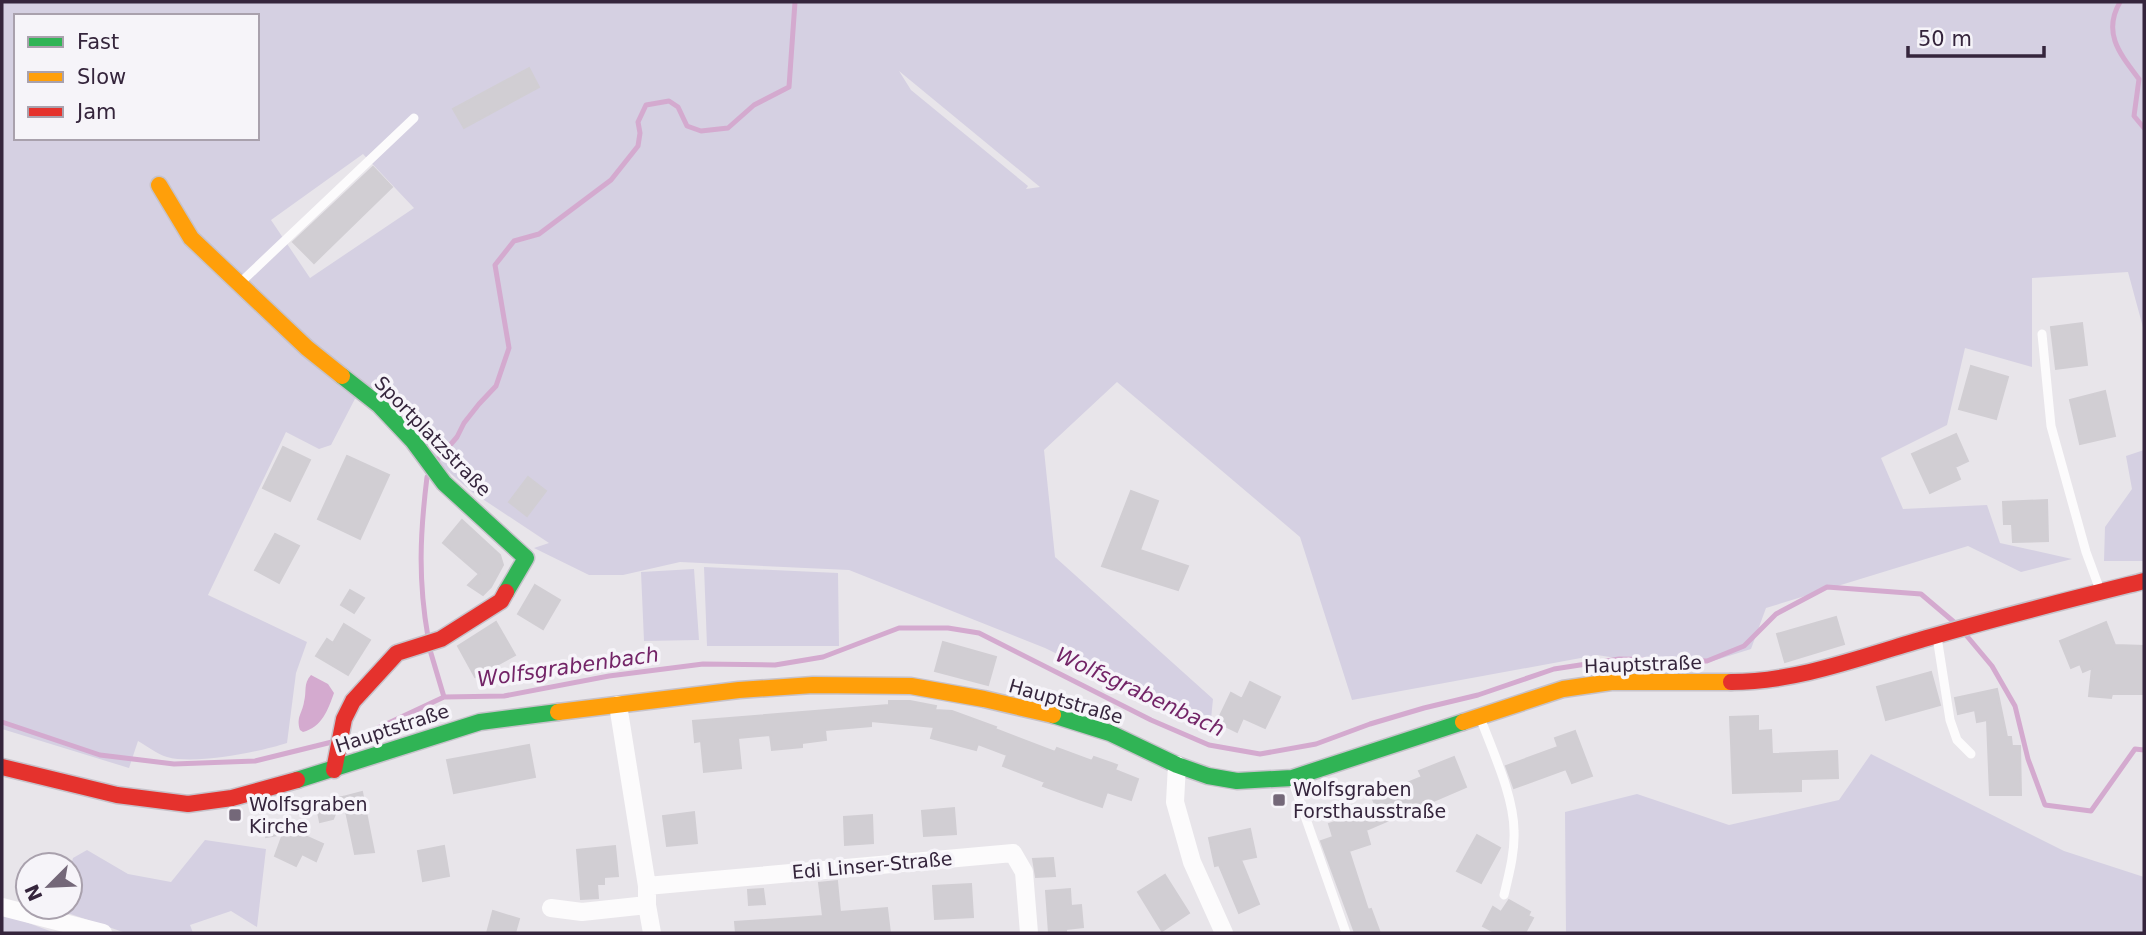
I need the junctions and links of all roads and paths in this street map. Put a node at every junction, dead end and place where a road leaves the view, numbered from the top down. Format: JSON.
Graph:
{"nodes":[{"id":1,"x":414,"y":118,"type":"dead end"},
{"id":2,"x":159,"y":185,"type":"dead end"},
{"id":3,"x":239,"y":284,"type":"junction"},
{"id":4,"x":2042,"y":334,"type":"dead end"},
{"id":5,"x":2144,"y":581,"type":"edge"},
{"id":6,"x":2100,"y":591,"type":"junction"},
{"id":7,"x":1944,"y":634,"type":"junction"},
{"id":8,"x":618,"y":705,"type":"junction"},
{"id":9,"x":1479,"y":715,"type":"junction"},
{"id":10,"x":1971,"y":754,"type":"dead end"},
{"id":11,"x":1177,"y":765,"type":"junction"},
{"id":12,"x":2,"y":768,"type":"edge"},
{"id":13,"x":334,"y":770,"type":"junction"},
{"id":14,"x":1292,"y":778,"type":"junction"},
{"id":15,"x":648,"y":886,"type":"junction"},
{"id":16,"x":1504,"y":894,"type":"dead end"},
{"id":17,"x":647,"y":905,"type":"junction"},
{"id":18,"x":2,"y":907,"type":"edge"},
{"id":19,"x":551,"y":908,"type":"dead end"},
{"id":20,"x":103,"y":933,"type":"edge"},
{"id":21,"x":652,"y":933,"type":"edge"},
{"id":22,"x":1030,"y":933,"type":"edge"},
{"id":23,"x":1224,"y":933,"type":"edge"},
{"id":24,"x":1346,"y":933,"type":"edge"}],
"edges":[{"from":1,"to":3,"type":"lane"},
{"from":2,"to":3,"type":"main road","name":"Sportplatzstraße"},
{"from":3,"to":13,"type":"main road","name":"Sportplatzstraße"},
{"from":4,"to":6,"type":"lane"},
{"from":5,"to":6,"type":"main road","name":"Hauptstraße"},
{"from":6,"to":7,"type":"main road","name":"Hauptstraße"},
{"from":7,"to":9,"type":"main road","name":"Hauptstraße"},
{"from":7,"to":10,"type":"lane"},
{"from":8,"to":11,"type":"main road","name":"Hauptstraße"},
{"from":8,"to":13,"type":"main road","name":"Hauptstraße"},
{"from":8,"to":15,"type":"street"},
{"from":9,"to":14,"type":"main road","name":"Hauptstraße"},
{"from":9,"to":16,"type":"lane"},
{"from":11,"to":14,"type":"main road","name":"Hauptstraße"},
{"from":11,"to":23,"type":"street"},
{"from":12,"to":13,"type":"main road","name":"Hauptstraße"},
{"from":14,"to":24,"type":"lane"},
{"from":15,"to":17,"type":"street"},
{"from":15,"to":22,"type":"street","name":"Edi Linser-Straße"},
{"from":17,"to":19,"type":"street"},
{"from":17,"to":21,"type":"street"},
{"from":18,"to":20,"type":"street"}]}
